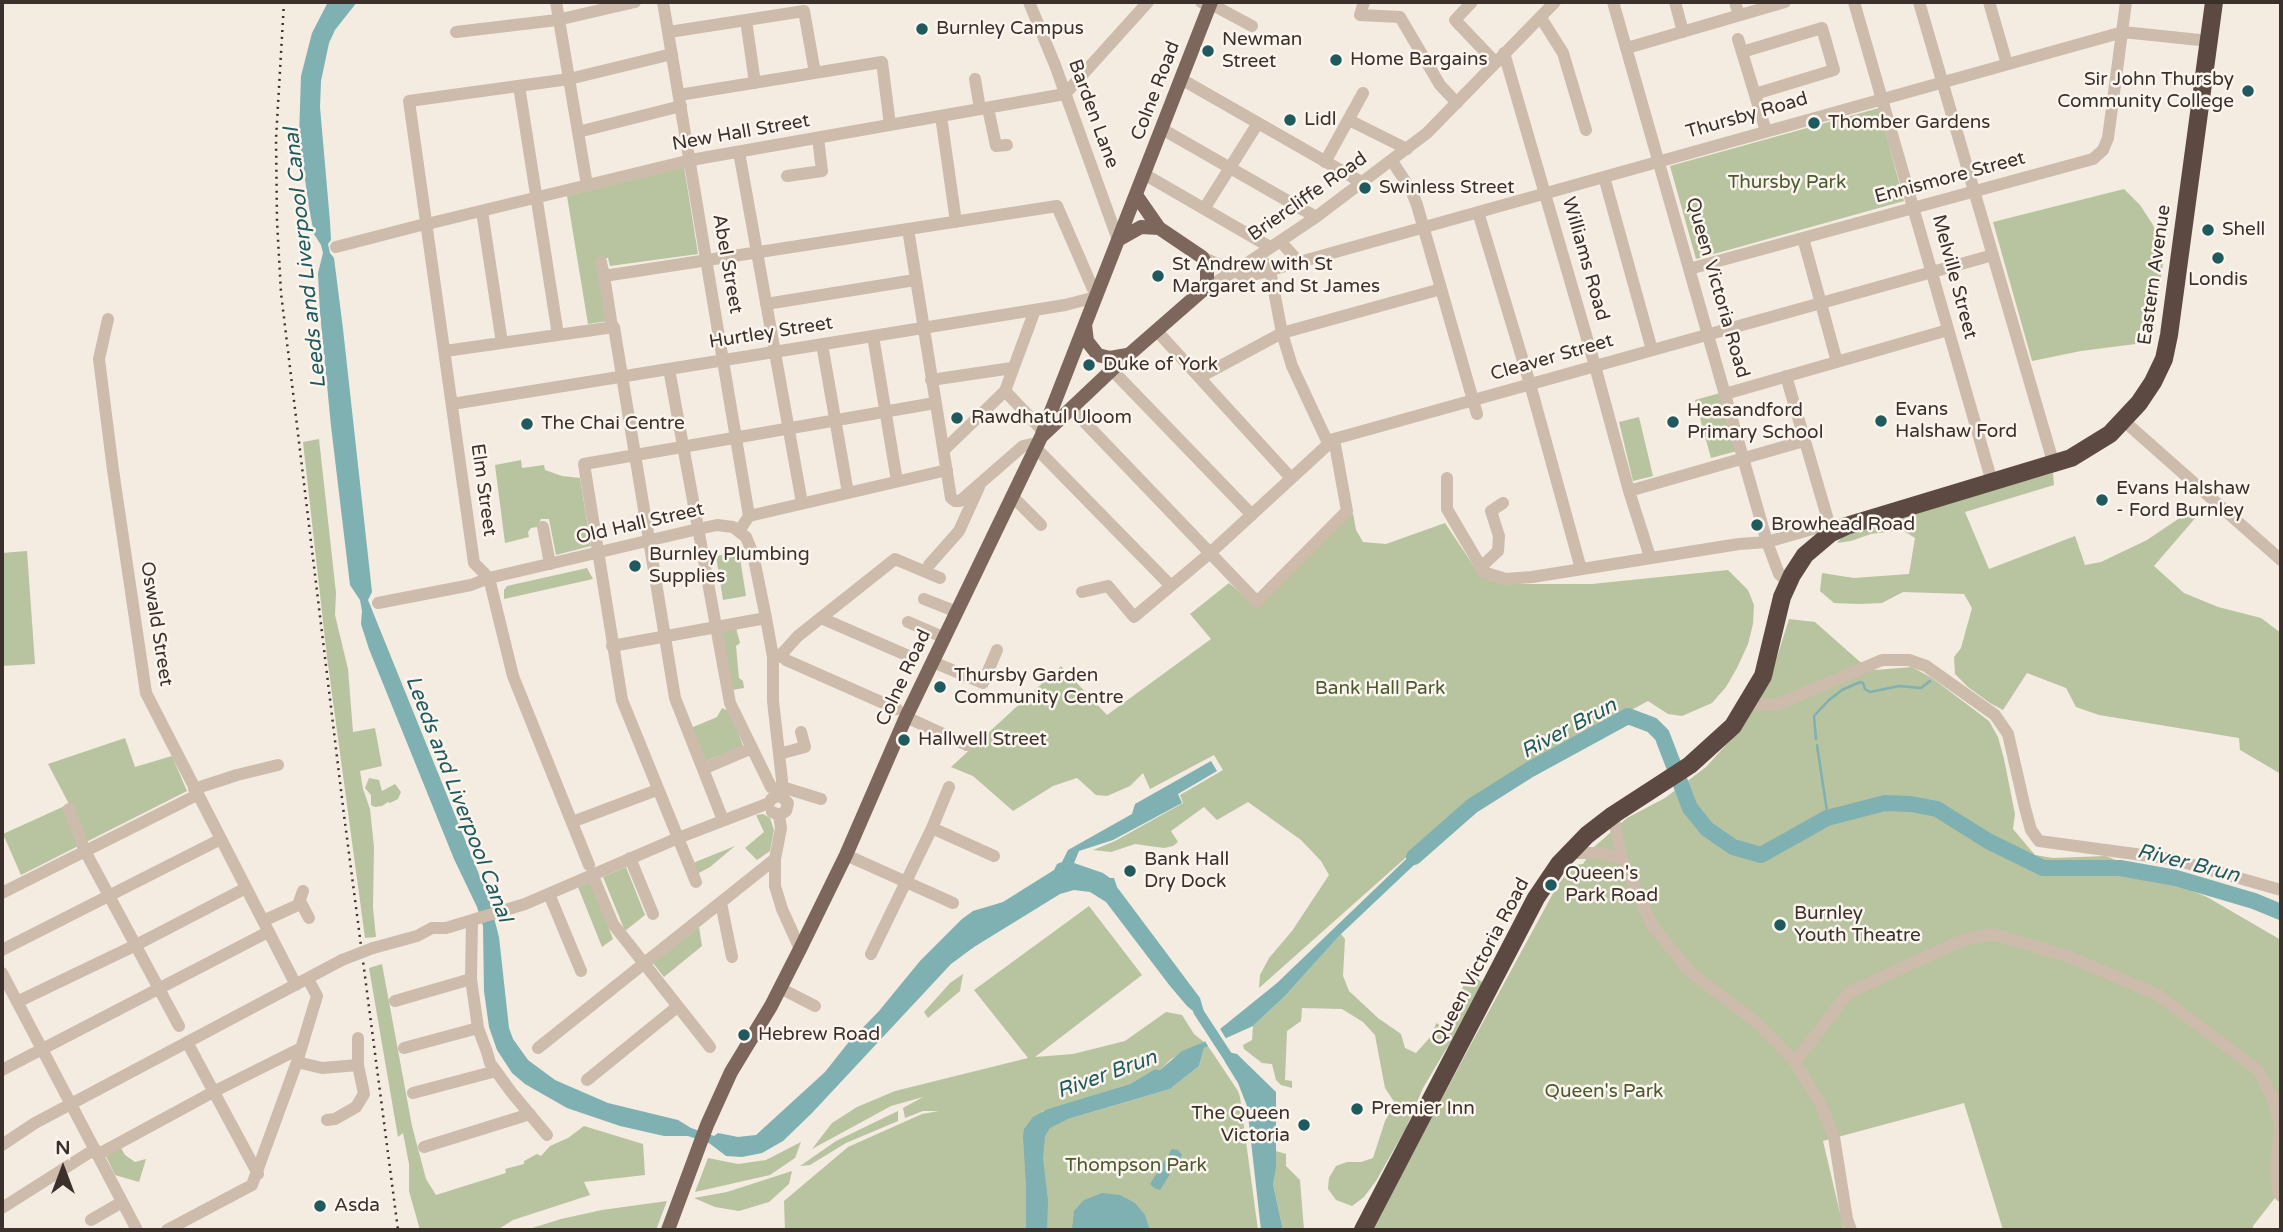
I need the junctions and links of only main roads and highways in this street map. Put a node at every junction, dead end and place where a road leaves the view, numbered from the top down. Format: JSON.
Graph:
{"nodes":[{"id":1,"x":2214,"y":2,"type":"edge"},
{"id":2,"x":1208,"y":3,"type":"edge"},
{"id":3,"x":1136,"y":195,"type":"junction"},
{"id":4,"x":1159,"y":228,"type":"junction"},
{"id":5,"x":1118,"y":240,"type":"junction"},
{"id":6,"x":1085,"y":324,"type":"junction"},
{"id":7,"x":1128,"y":354,"type":"junction"},
{"id":8,"x":1040,"y":438,"type":"junction"},
{"id":9,"x":1790,"y":578,"type":"joint"},
{"id":10,"x":668,"y":1230,"type":"edge"},
{"id":11,"x":1363,"y":1230,"type":"edge"}],
"edges":[{"from":1,"to":9,"type":"highway","name":"Eastern Avenue"},
{"from":2,"to":3,"type":"main road","name":"Colne Road"},
{"from":3,"to":4,"type":"main road"},
{"from":3,"to":5,"type":"main road","name":"Colne Road"},
{"from":4,"to":5,"type":"main road"},
{"from":4,"to":7,"type":"main road","name":"Briercliffe Road"},
{"from":5,"to":6,"type":"main road","name":"Colne Road"},
{"from":6,"to":7,"type":"main road"},
{"from":6,"to":8,"type":"main road","name":"Colne Road"},
{"from":7,"to":8,"type":"main road","name":"Briercliffe Road"},
{"from":8,"to":10,"type":"main road","name":"Colne Road"},
{"from":9,"to":11,"type":"highway","name":"Queen Victoria Road"}]}
